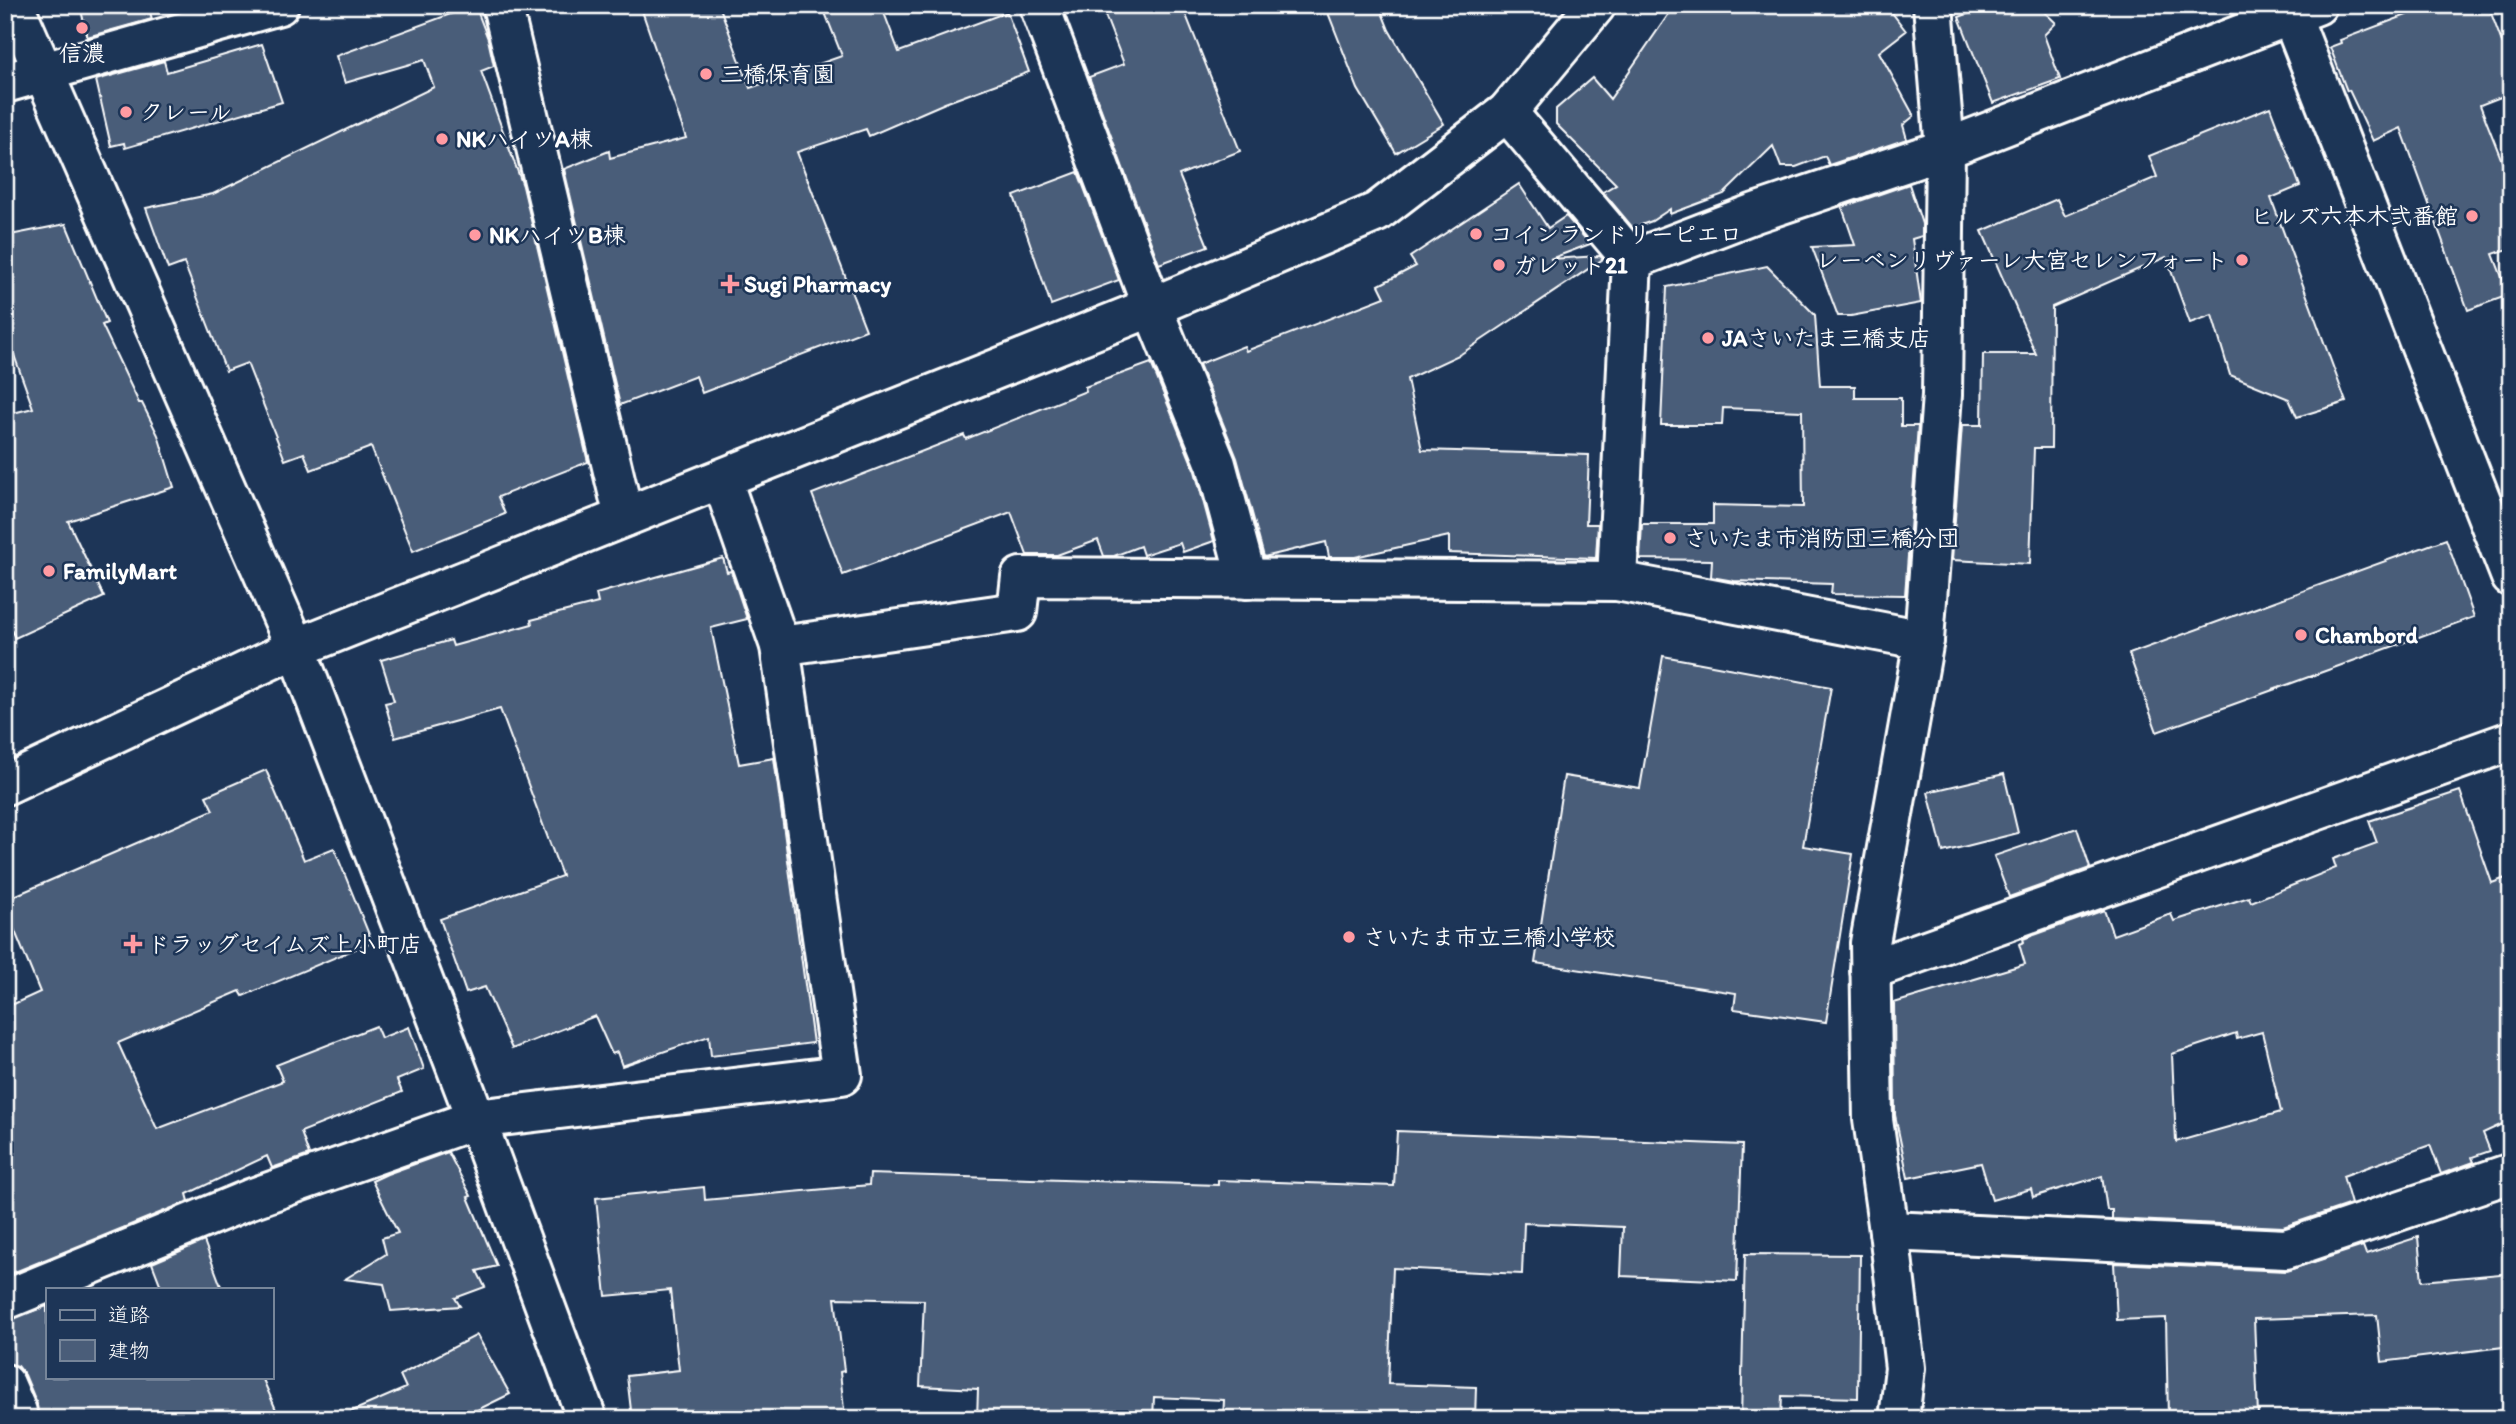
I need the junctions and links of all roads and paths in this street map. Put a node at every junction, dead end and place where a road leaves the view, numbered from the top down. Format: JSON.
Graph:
{"nodes":[{"id":1,"x":14,"y":5,"type":"edge"},
{"id":2,"x":279,"y":5,"type":"edge"},
{"id":3,"x":502,"y":5,"type":"edge"},
{"id":4,"x":1038,"y":5,"type":"edge"},
{"id":5,"x":1596,"y":5,"type":"edge"},
{"id":6,"x":1933,"y":5,"type":"edge"},
{"id":7,"x":2296,"y":8,"type":"edge"},
{"id":8,"x":43,"y":71,"type":"junction"},
{"id":9,"x":5,"y":83,"type":"edge"},
{"id":10,"x":1507,"y":111,"type":"junction"},
{"id":11,"x":1945,"y":149,"type":"junction"},
{"id":12,"x":1632,"y":260,"type":"junction"},
{"id":13,"x":1152,"y":307,"type":"junction"},
{"id":14,"x":722,"y":480,"type":"junction"},
{"id":15,"x":624,"y":517,"type":"junction"},
{"id":16,"x":2504,"y":539,"type":"edge"},
{"id":17,"x":2511,"y":578,"type":"edge"},
{"id":18,"x":1247,"y":579,"type":"junction"},
{"id":19,"x":1617,"y":581,"type":"junction"},
{"id":20,"x":1924,"y":640,"type":"junction"},
{"id":21,"x":780,"y":646,"type":"junction"},
{"id":22,"x":296,"y":648,"type":"junction"},
{"id":23,"x":2511,"y":741,"type":"edge"},
{"id":24,"x":5,"y":785,"type":"edge"},
{"id":25,"x":1870,"y":970,"type":"junction"},
{"id":26,"x":476,"y":1119,"type":"junction"},
{"id":27,"x":2511,"y":1173,"type":"edge"},
{"id":28,"x":1889,"y":1231,"type":"junction"},
{"id":29,"x":5,"y":1300,"type":"edge"},
{"id":30,"x":587,"y":1419,"type":"edge"},
{"id":31,"x":1899,"y":1419,"type":"edge"}],
"edges":[{"from":1,"to":8,"type":"street"},
{"from":2,"to":8,"type":"street"},
{"from":3,"to":15,"type":"street"},
{"from":4,"to":13,"type":"street"},
{"from":5,"to":10,"type":"street"},
{"from":6,"to":11,"type":"street"},
{"from":7,"to":11,"type":"street"},
{"from":7,"to":16,"type":"street"},
{"from":8,"to":9,"type":"street"},
{"from":8,"to":22,"type":"street"},
{"from":10,"to":12,"type":"street"},
{"from":10,"to":13,"type":"street"},
{"from":11,"to":12,"type":"street"},
{"from":11,"to":20,"type":"street"},
{"from":12,"to":19,"type":"street"},
{"from":13,"to":14,"type":"street"},
{"from":13,"to":18,"type":"street"},
{"from":14,"to":15,"type":"street"},
{"from":14,"to":21,"type":"street"},
{"from":15,"to":22,"type":"street"},
{"from":16,"to":17,"type":"street"},
{"from":18,"to":19,"type":"street"},
{"from":18,"to":21,"type":"street"},
{"from":19,"to":20,"type":"street"},
{"from":20,"to":25,"type":"street"},
{"from":21,"to":26,"type":"street"},
{"from":22,"to":24,"type":"street"},
{"from":22,"to":26,"type":"street"},
{"from":23,"to":25,"type":"street"},
{"from":25,"to":28,"type":"street"},
{"from":26,"to":29,"type":"street"},
{"from":26,"to":30,"type":"street"},
{"from":27,"to":28,"type":"street"},
{"from":28,"to":31,"type":"street"}]}
